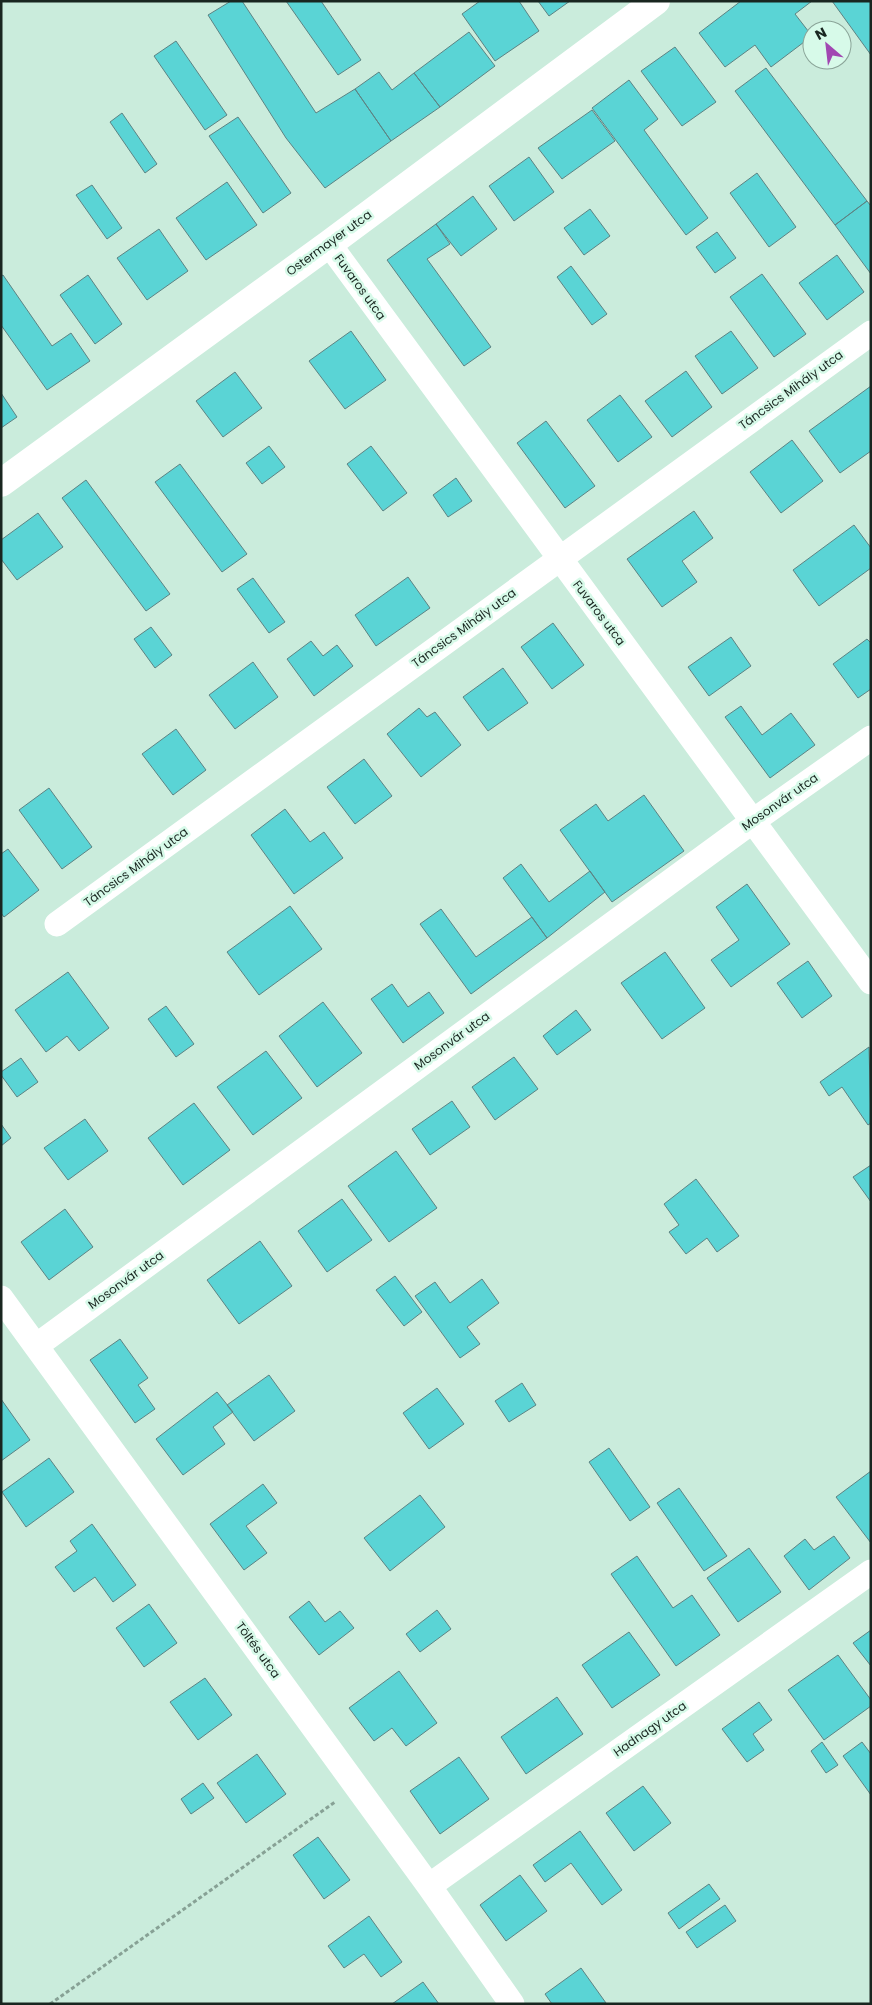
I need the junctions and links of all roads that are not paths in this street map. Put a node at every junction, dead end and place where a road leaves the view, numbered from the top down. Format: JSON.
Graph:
{"nodes":[{"id":1,"x":656,"y":1,"type":"edge"},
{"id":2,"x":329,"y":244,"type":"junction"},
{"id":3,"x":871,"y":333,"type":"edge"},
{"id":4,"x":1,"y":483,"type":"edge"},
{"id":5,"x":559,"y":559,"type":"junction"},
{"id":6,"x":871,"y":738,"type":"edge"},
{"id":7,"x":753,"y":820,"type":"junction"},
{"id":8,"x":57,"y":924,"type":"dead end"},
{"id":9,"x":871,"y":982,"type":"edge"},
{"id":10,"x":1,"y":1298,"type":"edge"},
{"id":11,"x":36,"y":1346,"type":"junction"},
{"id":12,"x":871,"y":1572,"type":"edge"},
{"id":13,"x":429,"y":1886,"type":"junction"},
{"id":14,"x":512,"y":2004,"type":"edge"}],
"edges":[{"from":1,"to":2,"type":"street","name":"Ostermayer utca"},
{"from":2,"to":4,"type":"street","name":"Ostermayer utca"},
{"from":2,"to":5,"type":"street","name":"Fuvaros utca"},
{"from":3,"to":5,"type":"street","name":"Táncsics Mihály utca"},
{"from":5,"to":7,"type":"street","name":"Fuvaros utca"},
{"from":5,"to":8,"type":"street","name":"Táncsics Mihály utca"},
{"from":6,"to":7,"type":"street","name":"Mosonvár utca"},
{"from":7,"to":9,"type":"street","name":"Fuvaros utca"},
{"from":7,"to":11,"type":"street","name":"Mosonvár utca"},
{"from":10,"to":11,"type":"street","name":"Töltés utca"},
{"from":11,"to":13,"type":"street","name":"Töltés utca"},
{"from":12,"to":13,"type":"street","name":"Hadnagy utca"},
{"from":13,"to":14,"type":"street","name":"Töltés utca"}]}
